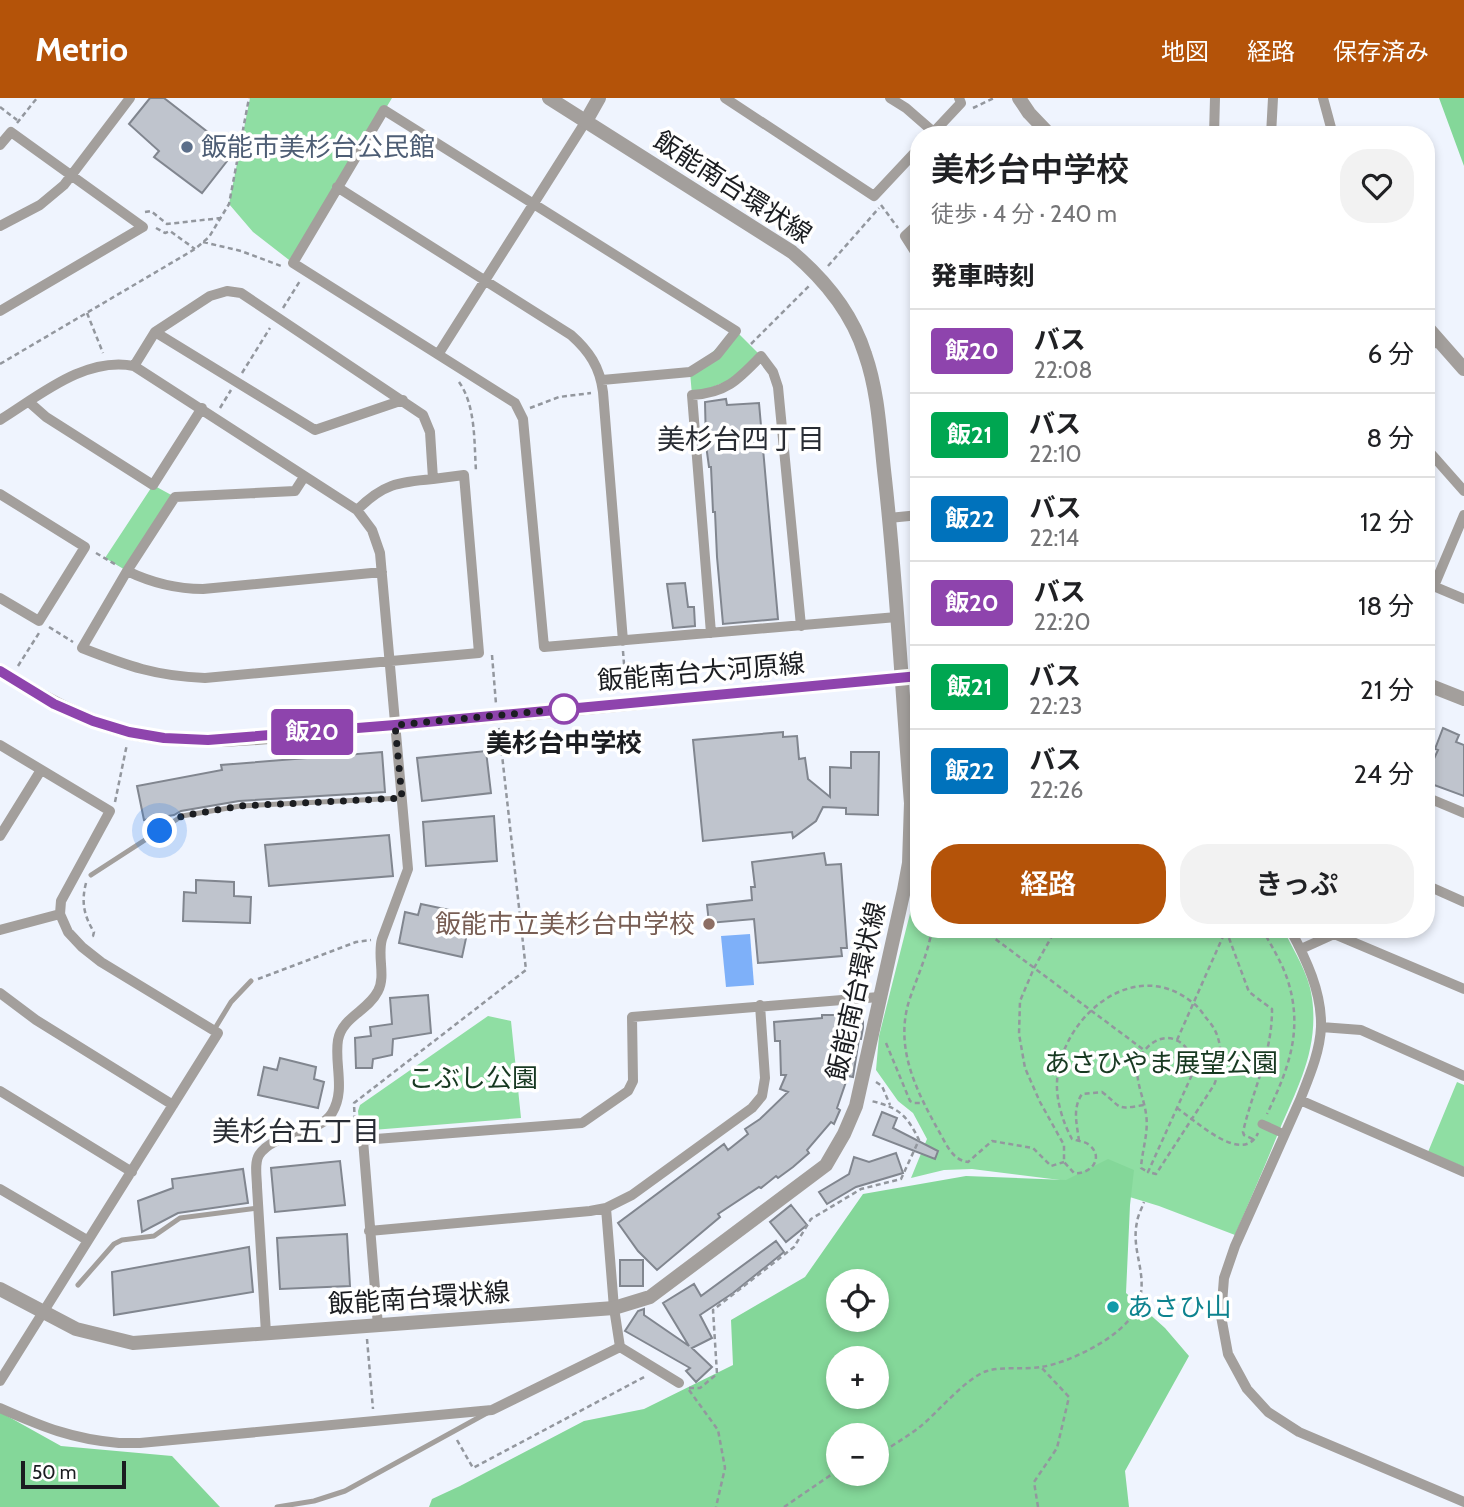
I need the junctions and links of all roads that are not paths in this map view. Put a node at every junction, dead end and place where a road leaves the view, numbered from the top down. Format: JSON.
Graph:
{"nodes":[{"id":1,"x":130,"y":98,"type":"edge"},
{"id":2,"x":549,"y":98,"type":"edge"},
{"id":3,"x":599,"y":98,"type":"edge"},
{"id":4,"x":725,"y":98,"type":"edge"},
{"id":5,"x":890,"y":98,"type":"edge"},
{"id":6,"x":959,"y":98,"type":"edge"},
{"id":7,"x":1019,"y":98,"type":"edge"},
{"id":8,"x":1215,"y":98,"type":"edge"},
{"id":9,"x":1273,"y":98,"type":"edge"},
{"id":10,"x":1323,"y":98,"type":"edge"},
{"id":11,"x":586,"y":121,"type":"junction"},
{"id":12,"x":924,"y":126,"type":"edge"},
{"id":13,"x":941,"y":126,"type":"edge"},
{"id":14,"x":1041,"y":126,"type":"edge"},
{"id":15,"x":1214,"y":126,"type":"edge"},
{"id":16,"x":1271,"y":126,"type":"edge"},
{"id":17,"x":1331,"y":126,"type":"edge"},
{"id":18,"x":0,"y":145,"type":"edge"},
{"id":19,"x":910,"y":158,"type":"edge"},
{"id":20,"x":72,"y":175,"type":"junction"},
{"id":21,"x":337,"y":187,"type":"junction"},
{"id":22,"x":533,"y":205,"type":"junction"},
{"id":23,"x":0,"y":226,"type":"edge"},
{"id":24,"x":486,"y":280,"type":"junction"},
{"id":25,"x":0,"y":311,"type":"edge"},
{"id":26,"x":155,"y":332,"type":"junction"},
{"id":27,"x":1435,"y":336,"type":"edge"},
{"id":28,"x":1438,"y":339,"type":"junction"},
{"id":29,"x":1435,"y":342,"type":"edge"},
{"id":30,"x":439,"y":354,"type":"junction"},
{"id":31,"x":134,"y":366,"type":"junction"},
{"id":32,"x":1464,"y":369,"type":"edge"},
{"id":33,"x":602,"y":386,"type":"junction"},
{"id":34,"x":403,"y":400,"type":"junction"},
{"id":35,"x":29,"y":402,"type":"junction"},
{"id":36,"x":202,"y":408,"type":"junction"},
{"id":37,"x":0,"y":420,"type":"edge"},
{"id":38,"x":1435,"y":458,"type":"edge"},
{"id":39,"x":304,"y":477,"type":"junction"},
{"id":40,"x":433,"y":479,"type":"junction"},
{"id":41,"x":1464,"y":491,"type":"edge"},
{"id":42,"x":0,"y":494,"type":"edge"},
{"id":43,"x":357,"y":510,"type":"junction"},
{"id":44,"x":1464,"y":514,"type":"edge"},
{"id":45,"x":910,"y":517,"type":"edge"},
{"id":46,"x":889,"y":518,"type":"junction"},
{"id":47,"x":127,"y":571,"type":"junction"},
{"id":48,"x":382,"y":572,"type":"junction"},
{"id":49,"x":1435,"y":574,"type":"edge"},
{"id":50,"x":1435,"y":586,"type":"edge"},
{"id":51,"x":0,"y":597,"type":"edge"},
{"id":52,"x":1464,"y":599,"type":"edge"},
{"id":53,"x":897,"y":617,"type":"junction"},
{"id":54,"x":801,"y":626,"type":"junction"},
{"id":55,"x":712,"y":633,"type":"junction"},
{"id":56,"x":622,"y":641,"type":"junction"},
{"id":57,"x":390,"y":663,"type":"junction"},
{"id":58,"x":6,"y":674,"type":"edge"},
{"id":59,"x":910,"y":677,"type":"edge"},
{"id":60,"x":901,"y":678,"type":"junction"},
{"id":61,"x":1435,"y":688,"type":"edge"},
{"id":62,"x":1464,"y":699,"type":"edge"},
{"id":63,"x":395,"y":725,"type":"junction"},
{"id":64,"x":0,"y":745,"type":"edge"},
{"id":65,"x":41,"y":770,"type":"junction"},
{"id":66,"x":910,"y":790,"type":"edge"},
{"id":67,"x":402,"y":798,"type":"junction"},
{"id":68,"x":1435,"y":801,"type":"edge"},
{"id":69,"x":1464,"y":813,"type":"edge"},
{"id":70,"x":0,"y":836,"type":"edge"},
{"id":71,"x":910,"y":838,"type":"edge"},
{"id":72,"x":92,"y":875,"type":"road end"},
{"id":73,"x":1435,"y":889,"type":"edge"},
{"id":74,"x":1464,"y":902,"type":"edge"},
{"id":75,"x":60,"y":914,"type":"junction"},
{"id":76,"x":0,"y":930,"type":"edge"},
{"id":77,"x":1295,"y":938,"type":"edge"},
{"id":78,"x":1325,"y":938,"type":"edge"},
{"id":79,"x":1343,"y":938,"type":"edge"},
{"id":80,"x":1301,"y":949,"type":"junction"},
{"id":81,"x":251,"y":981,"type":"road end"},
{"id":82,"x":1464,"y":989,"type":"edge"},
{"id":83,"x":0,"y":993,"type":"edge"},
{"id":84,"x":879,"y":997,"type":"junction"},
{"id":85,"x":760,"y":1005,"type":"junction"},
{"id":86,"x":1321,"y":1027,"type":"junction"},
{"id":87,"x":214,"y":1030,"type":"junction"},
{"id":88,"x":1464,"y":1076,"type":"edge"},
{"id":89,"x":0,"y":1091,"type":"edge"},
{"id":90,"x":1300,"y":1100,"type":"junction"},
{"id":91,"x":173,"y":1105,"type":"junction"},
{"id":92,"x":1262,"y":1124,"type":"road end"},
{"id":93,"x":1284,"y":1134,"type":"junction"},
{"id":94,"x":132,"y":1172,"type":"junction"},
{"id":95,"x":1464,"y":1172,"type":"edge"},
{"id":96,"x":0,"y":1189,"type":"edge"},
{"id":97,"x":258,"y":1208,"type":"junction"},
{"id":98,"x":606,"y":1208,"type":"junction"},
{"id":99,"x":369,"y":1231,"type":"junction"},
{"id":100,"x":87,"y":1240,"type":"junction"},
{"id":101,"x":78,"y":1285,"type":"dead end"},
{"id":102,"x":0,"y":1289,"type":"edge"},
{"id":103,"x":614,"y":1308,"type":"junction"},
{"id":104,"x":42,"y":1313,"type":"junction"},
{"id":105,"x":372,"y":1326,"type":"junction"},
{"id":106,"x":266,"y":1333,"type":"junction"},
{"id":107,"x":620,"y":1347,"type":"junction"},
{"id":108,"x":0,"y":1381,"type":"edge"},
{"id":109,"x":679,"y":1383,"type":"dead end"},
{"id":110,"x":0,"y":1408,"type":"edge"},
{"id":111,"x":492,"y":1410,"type":"junction"},
{"id":112,"x":1464,"y":1502,"type":"edge"},
{"id":113,"x":277,"y":1507,"type":"edge"}],
"edges":[{"from":1,"to":20,"type":"street"},
{"from":2,"to":11,"type":"street","name":"飯能南台環状線"},
{"from":3,"to":11,"type":"street"},
{"from":4,"to":19,"type":"street"},
{"from":5,"to":12,"type":"street"},
{"from":6,"to":13,"type":"street"},
{"from":7,"to":14,"type":"street"},
{"from":8,"to":15,"type":"street"},
{"from":9,"to":16,"type":"street"},
{"from":10,"to":17,"type":"street"},
{"from":11,"to":22,"type":"street"},
{"from":11,"to":46,"type":"street","name":"飯能南台環状線"},
{"from":18,"to":20,"type":"street"},
{"from":20,"to":23,"type":"street"},
{"from":20,"to":25,"type":"street"},
{"from":21,"to":22,"type":"street"},
{"from":21,"to":24,"type":"street"},
{"from":21,"to":30,"type":"street"},
{"from":22,"to":24,"type":"street"},
{"from":22,"to":33,"type":"street"},
{"from":24,"to":30,"type":"street"},
{"from":24,"to":33,"type":"street"},
{"from":26,"to":31,"type":"street"},
{"from":26,"to":34,"type":"street"},
{"from":26,"to":34,"type":"street"},
{"from":27,"to":28,"type":"street"},
{"from":28,"to":29,"type":"street"},
{"from":28,"to":32,"type":"street"},
{"from":30,"to":56,"type":"street"},
{"from":31,"to":35,"type":"street"},
{"from":31,"to":36,"type":"street"},
{"from":33,"to":56,"type":"street"},
{"from":34,"to":40,"type":"street"},
{"from":35,"to":36,"type":"street"},
{"from":35,"to":37,"type":"street"},
{"from":36,"to":39,"type":"street"},
{"from":38,"to":41,"type":"street"},
{"from":39,"to":43,"type":"street"},
{"from":39,"to":47,"type":"street"},
{"from":40,"to":43,"type":"street"},
{"from":40,"to":57,"type":"street"},
{"from":42,"to":51,"type":"street"},
{"from":43,"to":48,"type":"street"},
{"from":44,"to":49,"type":"street"},
{"from":45,"to":46,"type":"street"},
{"from":46,"to":53,"type":"street","name":"飯能南台環状線"},
{"from":47,"to":48,"type":"street"},
{"from":47,"to":57,"type":"street"},
{"from":48,"to":57,"type":"street"},
{"from":50,"to":52,"type":"street"},
{"from":53,"to":54,"type":"street"},
{"from":53,"to":60,"type":"street","name":"飯能南台環状線"},
{"from":54,"to":55,"type":"street"},
{"from":54,"to":55,"type":"street"},
{"from":55,"to":56,"type":"street"},
{"from":57,"to":63,"type":"street"},
{"from":58,"to":63,"type":"street","name":"飯能南台大河原線"},
{"from":59,"to":60,"type":"street","name":"飯能南台大河原線"},
{"from":60,"to":63,"type":"street","name":"飯能南台大河原線"},
{"from":60,"to":66,"type":"street","name":"飯能南台環状線"},
{"from":61,"to":62,"type":"street"},
{"from":63,"to":67,"type":"street"},
{"from":64,"to":65,"type":"street"},
{"from":65,"to":70,"type":"street"},
{"from":65,"to":75,"type":"street"},
{"from":67,"to":72,"type":"lane"},
{"from":67,"to":97,"type":"street"},
{"from":68,"to":69,"type":"street"},
{"from":71,"to":84,"type":"street","name":"飯能南台環状線"},
{"from":73,"to":74,"type":"street"},
{"from":75,"to":76,"type":"street"},
{"from":75,"to":87,"type":"street"},
{"from":77,"to":80,"type":"street"},
{"from":78,"to":80,"type":"street"},
{"from":79,"to":82,"type":"street"},
{"from":80,"to":86,"type":"street"},
{"from":81,"to":87,"type":"lane"},
{"from":83,"to":91,"type":"street"},
{"from":84,"to":85,"type":"street"},
{"from":84,"to":103,"type":"street","name":"飯能南台環状線"},
{"from":85,"to":98,"type":"street"},
{"from":85,"to":99,"type":"street"},
{"from":86,"to":88,"type":"street"},
{"from":86,"to":90,"type":"street"},
{"from":87,"to":91,"type":"street"},
{"from":89,"to":94,"type":"street"},
{"from":90,"to":93,"type":"street"},
{"from":90,"to":95,"type":"street"},
{"from":91,"to":94,"type":"street"},
{"from":92,"to":93,"type":"street"},
{"from":93,"to":112,"type":"street"},
{"from":94,"to":100,"type":"street"},
{"from":96,"to":100,"type":"street"},
{"from":97,"to":101,"type":"lane"},
{"from":97,"to":106,"type":"street"},
{"from":98,"to":99,"type":"street"},
{"from":98,"to":103,"type":"street"},
{"from":99,"to":105,"type":"street"},
{"from":100,"to":104,"type":"street"},
{"from":102,"to":104,"type":"street","name":"飯能南台環状線"},
{"from":103,"to":105,"type":"street","name":"飯能南台環状線"},
{"from":103,"to":107,"type":"street"},
{"from":104,"to":106,"type":"street","name":"飯能南台環状線"},
{"from":104,"to":108,"type":"street"},
{"from":105,"to":106,"type":"street","name":"飯能南台環状線"},
{"from":107,"to":109,"type":"street"},
{"from":107,"to":111,"type":"street"},
{"from":110,"to":111,"type":"street"},
{"from":111,"to":113,"type":"lane"}]}
